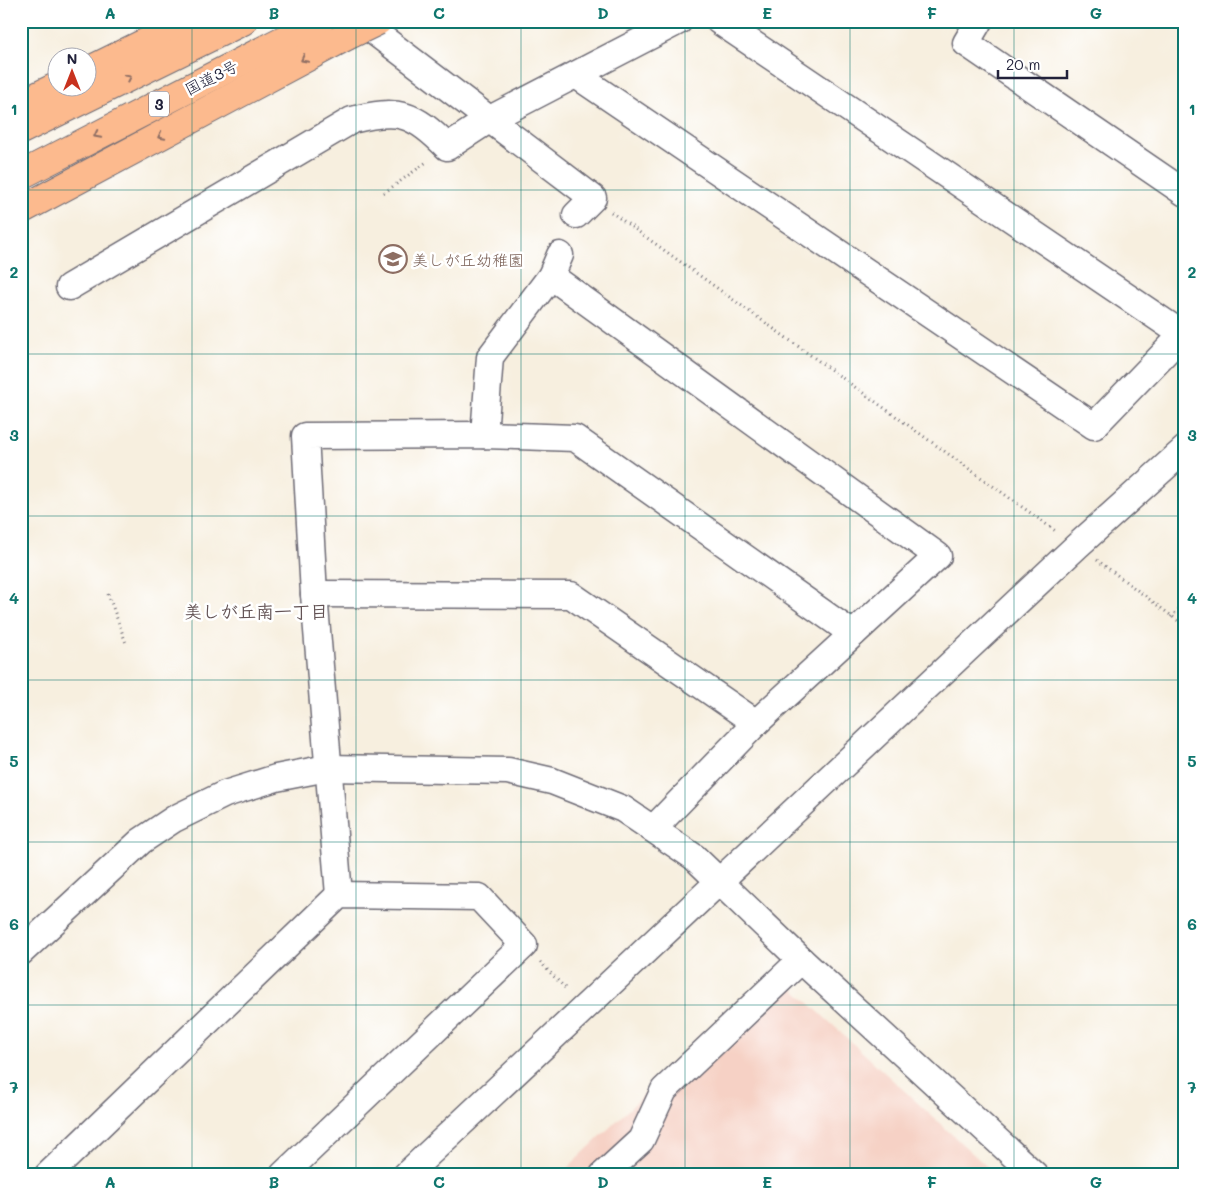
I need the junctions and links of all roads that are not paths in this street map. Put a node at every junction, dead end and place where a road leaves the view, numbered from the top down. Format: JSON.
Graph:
{"nodes":[{"id":1,"x":189,"y":21,"type":"edge"},
{"id":2,"x":243,"y":21,"type":"edge"},
{"id":3,"x":320,"y":21,"type":"edge"},
{"id":4,"x":378,"y":21,"type":"edge"},
{"id":5,"x":680,"y":21,"type":"edge"},
{"id":6,"x":719,"y":21,"type":"edge"},
{"id":7,"x":979,"y":21,"type":"edge"},
{"id":8,"x":354,"y":29,"type":"edge"},
{"id":9,"x":98,"y":66,"type":"edge"},
{"id":10,"x":576,"y":75,"type":"junction"},
{"id":11,"x":48,"y":91,"type":"edge"},
{"id":12,"x":21,"y":104,"type":"edge"},
{"id":13,"x":490,"y":119,"type":"junction"},
{"id":14,"x":21,"y":130,"type":"edge"},
{"id":15,"x":21,"y":175,"type":"edge"},
{"id":16,"x":1185,"y":193,"type":"edge"},
{"id":17,"x":584,"y":206,"type":"road end"},
{"id":18,"x":21,"y":210,"type":"edge"},
{"id":19,"x":69,"y":287,"type":"dead end"},
{"id":20,"x":1183,"y":333,"type":"edge"},
{"id":21,"x":484,"y":435,"type":"junction"},
{"id":22,"x":1185,"y":449,"type":"edge"},
{"id":23,"x":314,"y":594,"type":"junction"},
{"id":24,"x":853,"y":634,"type":"junction"},
{"id":25,"x":756,"y":723,"type":"junction"},
{"id":26,"x":327,"y":768,"type":"junction"},
{"id":27,"x":653,"y":829,"type":"junction"},
{"id":28,"x":720,"y":882,"type":"junction"},
{"id":29,"x":339,"y":895,"type":"junction"},
{"id":30,"x":21,"y":952,"type":"edge"},
{"id":31,"x":802,"y":960,"type":"junction"},
{"id":32,"x":48,"y":1175,"type":"edge"},
{"id":33,"x":283,"y":1175,"type":"edge"},
{"id":34,"x":406,"y":1175,"type":"edge"},
{"id":35,"x":603,"y":1175,"type":"edge"},
{"id":36,"x":1035,"y":1175,"type":"edge"}],
"edges":[{"from":1,"to":9,"type":"highway"},
{"from":14,"to":2,"type":"highway","number":"3","one_way":true},
{"from":3,"to":15,"type":"highway","name":"国道3号","number":"3","one_way":true},
{"from":4,"to":8,"type":"highway","bridge":true},
{"from":5,"to":10,"type":"street"},
{"from":6,"to":20,"type":"street"},
{"from":7,"to":16,"type":"street"},
{"from":8,"to":13,"type":"street"},
{"from":8,"to":18,"type":"highway","one_way":true},
{"from":10,"to":13,"type":"street"},
{"from":10,"to":20,"type":"street"},
{"from":11,"to":12,"type":"highway"},
{"from":13,"to":17,"type":"street"},
{"from":13,"to":19,"type":"street"},
{"from":21,"to":23,"type":"street"},
{"from":21,"to":24,"type":"street"},
{"from":21,"to":24,"type":"street"},
{"from":22,"to":28,"type":"street"},
{"from":23,"to":25,"type":"street"},
{"from":23,"to":26,"type":"street"},
{"from":24,"to":25,"type":"street"},
{"from":25,"to":27,"type":"street"},
{"from":26,"to":27,"type":"street"},
{"from":26,"to":29,"type":"street"},
{"from":26,"to":30,"type":"street"},
{"from":27,"to":28,"type":"street"},
{"from":28,"to":31,"type":"street"},
{"from":28,"to":34,"type":"street"},
{"from":29,"to":32,"type":"street"},
{"from":29,"to":33,"type":"street"},
{"from":31,"to":35,"type":"street"},
{"from":31,"to":36,"type":"street"}]}
